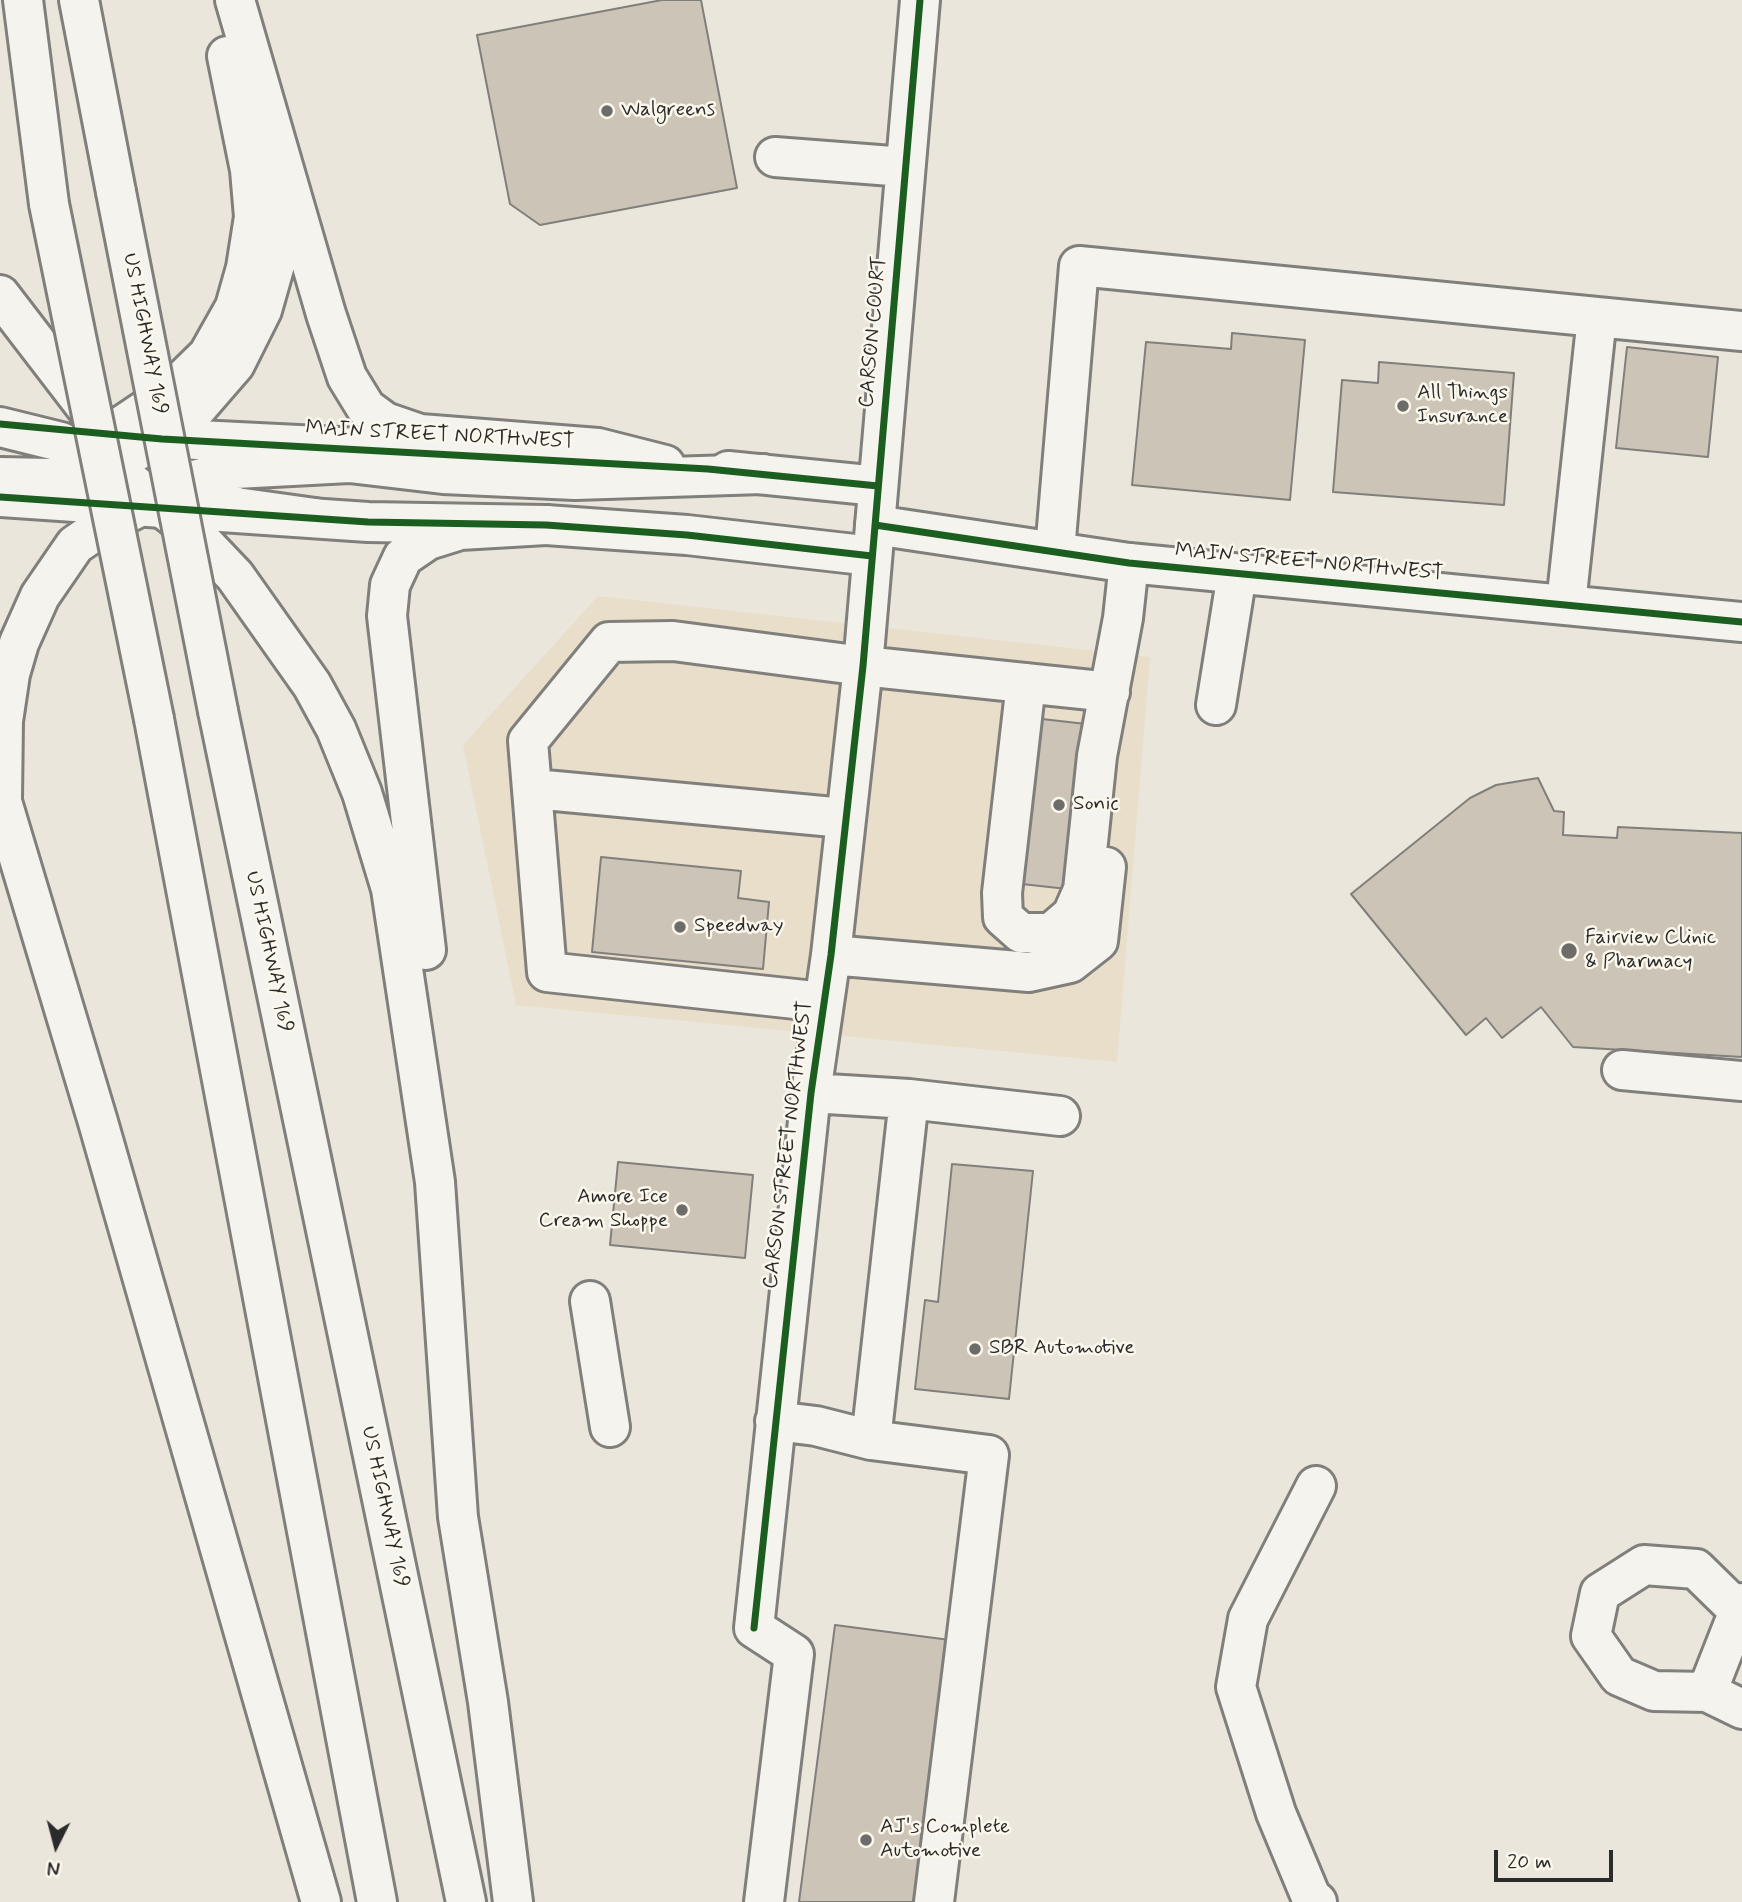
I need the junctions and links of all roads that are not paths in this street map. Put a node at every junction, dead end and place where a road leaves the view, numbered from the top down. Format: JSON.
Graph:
{"nodes":[{"id":1,"x":23,"y":0,"type":"edge"},
{"id":2,"x":79,"y":0,"type":"edge"},
{"id":3,"x":212,"y":0,"type":"edge"},
{"id":4,"x":235,"y":0,"type":"edge"},
{"id":5,"x":920,"y":0,"type":"edge"},
{"id":6,"x":775,"y":157,"type":"dead end"},
{"id":7,"x":905,"y":167,"type":"junction"},
{"id":8,"x":281,"y":168,"type":"junction"},
{"id":9,"x":0,"y":295,"type":"edge"},
{"id":10,"x":1597,"y":317,"type":"junction"},
{"id":11,"x":1742,"y":331,"type":"edge"},
{"id":12,"x":0,"y":426,"type":"edge"},
{"id":13,"x":72,"y":446,"type":"junction"},
{"id":14,"x":128,"y":448,"type":"junction"},
{"id":15,"x":0,"y":455,"type":"edge"},
{"id":16,"x":670,"y":466,"type":"junction"},
{"id":17,"x":763,"y":474,"type":"junction"},
{"id":18,"x":0,"y":477,"type":"edge"},
{"id":19,"x":878,"y":486,"type":"junction"},
{"id":20,"x":0,"y":497,"type":"edge"},
{"id":21,"x":162,"y":499,"type":"junction"},
{"id":22,"x":546,"y":525,"type":"junction"},
{"id":23,"x":874,"y":540,"type":"junction"},
{"id":24,"x":1055,"y":551,"type":"junction"},
{"id":25,"x":1129,"y":563,"type":"junction"},
{"id":26,"x":1237,"y":574,"type":"junction"},
{"id":27,"x":1566,"y":604,"type":"junction"},
{"id":28,"x":1742,"y":622,"type":"edge"},
{"id":29,"x":863,"y":666,"type":"junction"},
{"id":30,"x":1026,"y":683,"type":"junction"},
{"id":31,"x":1110,"y":692,"type":"junction"},
{"id":32,"x":1216,"y":705,"type":"dead end"},
{"id":33,"x":534,"y":789,"type":"junction"},
{"id":34,"x":1,"y":796,"type":"edge"},
{"id":35,"x":844,"y":818,"type":"junction"},
{"id":36,"x":831,"y":955,"type":"junction"},
{"id":37,"x":823,"y":1002,"type":"junction"},
{"id":38,"x":1622,"y":1070,"type":"dead end"},
{"id":39,"x":1742,"y":1081,"type":"edge"},
{"id":40,"x":811,"y":1093,"type":"junction"},
{"id":41,"x":909,"y":1099,"type":"junction"},
{"id":42,"x":1059,"y":1116,"type":"dead end"},
{"id":43,"x":435,"y":1182,"type":"junction"},
{"id":44,"x":590,"y":1301,"type":"dead end"},
{"id":45,"x":775,"y":1421,"type":"junction"},
{"id":46,"x":610,"y":1427,"type":"dead end"},
{"id":47,"x":871,"y":1440,"type":"junction"},
{"id":48,"x":1316,"y":1486,"type":"dead end"},
{"id":49,"x":1740,"y":1609,"type":"edge"},
{"id":50,"x":1707,"y":1692,"type":"junction"},
{"id":51,"x":1742,"y":1709,"type":"edge"},
{"id":52,"x":321,"y":1902,"type":"edge"},
{"id":53,"x":377,"y":1902,"type":"edge"},
{"id":54,"x":466,"y":1902,"type":"edge"},
{"id":55,"x":513,"y":1902,"type":"edge"},
{"id":56,"x":764,"y":1902,"type":"edge"},
{"id":57,"x":934,"y":1902,"type":"edge"},
{"id":58,"x":1317,"y":1902,"type":"edge"}],
"edges":[{"from":1,"to":53,"type":"main road","bridge":true},
{"from":2,"to":54,"type":"main road","name":"US HIGHWAY 169","bridge":true},
{"from":3,"to":14,"type":"main road"},
{"from":4,"to":8,"type":"main road"},
{"from":5,"to":7,"type":"main road","name":"CARSON COURT"},
{"from":6,"to":7,"type":"main road"},
{"from":7,"to":19,"type":"main road","name":"CARSON COURT"},
{"from":8,"to":14,"type":"main road"},
{"from":8,"to":16,"type":"main road"},
{"from":9,"to":14,"type":"main road"},
{"from":10,"to":11,"type":"main road"},
{"from":10,"to":24,"type":"main road"},
{"from":10,"to":27,"type":"main road"},
{"from":12,"to":13,"type":"main road"},
{"from":12,"to":14,"type":"main road","name":"MAIN STREET NORTHWEST"},
{"from":13,"to":14,"type":"main road"},
{"from":13,"to":15,"type":"main road"},
{"from":14,"to":16,"type":"main road","name":"MAIN STREET NORTHWEST"},
{"from":14,"to":18,"type":"main road"},
{"from":14,"to":21,"type":"main road"},
{"from":16,"to":17,"type":"main road","name":"MAIN STREET NORTHWEST"},
{"from":17,"to":19,"type":"main road","name":"MAIN STREET NORTHWEST"},
{"from":17,"to":21,"type":"main road"},
{"from":19,"to":23,"type":"main road","name":"CARSON COURT"},
{"from":20,"to":21,"type":"main road","name":"MAIN STREET NORTHWEST"},
{"from":21,"to":22,"type":"main road","name":"MAIN STREET NORTHWEST"},
{"from":21,"to":34,"type":"main road"},
{"from":21,"to":43,"type":"main road"},
{"from":22,"to":23,"type":"main road","name":"MAIN STREET NORTHWEST"},
{"from":22,"to":43,"type":"main road"},
{"from":23,"to":24,"type":"main road","name":"MAIN STREET NORTHWEST"},
{"from":23,"to":29,"type":"main road","name":"CARSON COURT"},
{"from":24,"to":25,"type":"main road","name":"MAIN STREET NORTHWEST"},
{"from":25,"to":26,"type":"main road","name":"MAIN STREET NORTHWEST"},
{"from":25,"to":31,"type":"main road"},
{"from":26,"to":27,"type":"main road","name":"MAIN STREET NORTHWEST"},
{"from":26,"to":32,"type":"main road"},
{"from":27,"to":28,"type":"main road","name":"MAIN STREET NORTHWEST"},
{"from":29,"to":30,"type":"main road"},
{"from":29,"to":33,"type":"main road"},
{"from":29,"to":35,"type":"main road","name":"CARSON STREET NORTHWEST"},
{"from":30,"to":31,"type":"main road"},
{"from":30,"to":31,"type":"main road"},
{"from":31,"to":36,"type":"main road"},
{"from":33,"to":35,"type":"main road"},
{"from":33,"to":37,"type":"main road"},
{"from":34,"to":52,"type":"main road"},
{"from":35,"to":36,"type":"main road","name":"CARSON STREET NORTHWEST"},
{"from":36,"to":37,"type":"main road","name":"CARSON STREET NORTHWEST"},
{"from":37,"to":40,"type":"main road","name":"CARSON STREET NORTHWEST"},
{"from":38,"to":39,"type":"main road"},
{"from":40,"to":41,"type":"main road"},
{"from":40,"to":45,"type":"main road","name":"CARSON STREET NORTHWEST"},
{"from":41,"to":42,"type":"main road"},
{"from":41,"to":47,"type":"main road"},
{"from":43,"to":55,"type":"main road"},
{"from":44,"to":46,"type":"main road"},
{"from":45,"to":47,"type":"main road"},
{"from":45,"to":56,"type":"main road","name":"CARSON STREET NORTHWEST"},
{"from":47,"to":57,"type":"main road"},
{"from":48,"to":58,"type":"main road"},
{"from":49,"to":50,"type":"main road"},
{"from":49,"to":50,"type":"main road"},
{"from":50,"to":51,"type":"main road"}]}
